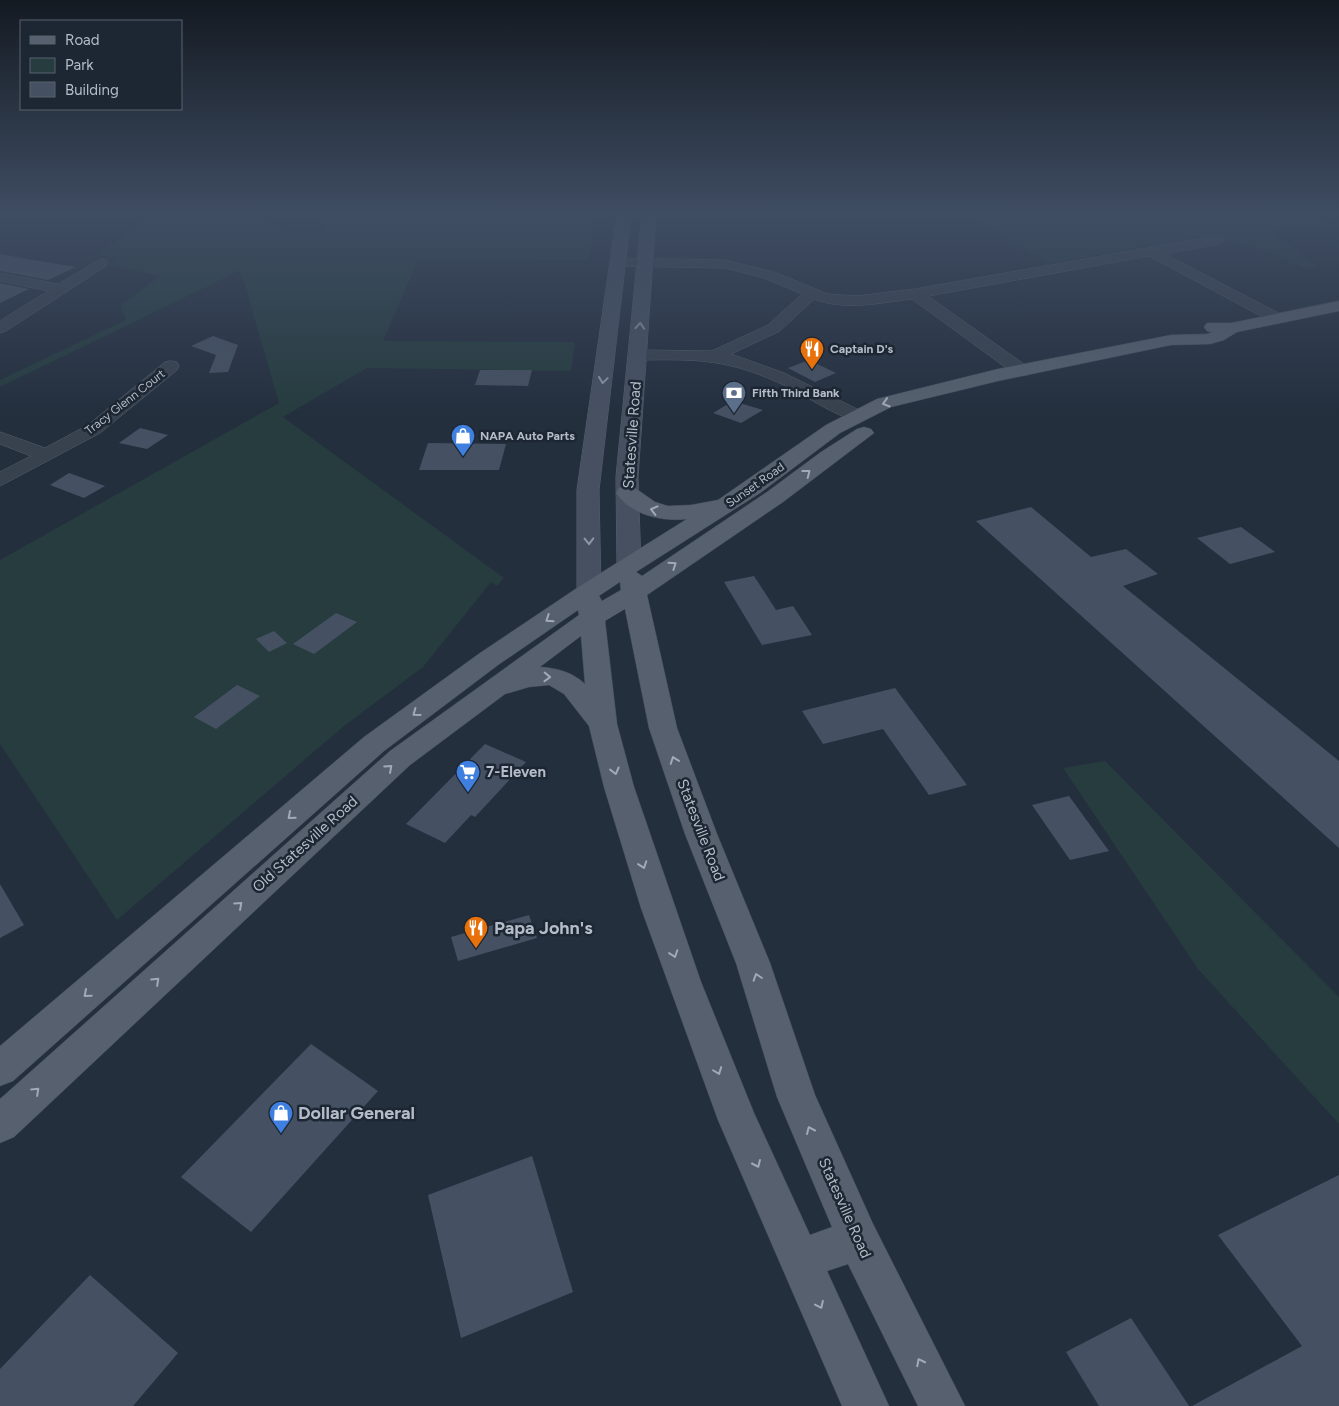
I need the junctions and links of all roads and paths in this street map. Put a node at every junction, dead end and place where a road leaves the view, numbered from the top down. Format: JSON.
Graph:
{"nodes":[{"id":1,"x":14,"y":281,"type":"edge"},
{"id":2,"x":74,"y":281,"type":"edge"},
{"id":3,"x":616,"y":281,"type":"edge"},
{"id":4,"x":644,"y":281,"type":"edge"},
{"id":5,"x":780,"y":281,"type":"edge"},
{"id":6,"x":991,"y":281,"type":"edge"},
{"id":7,"x":1206,"y":281,"type":"edge"},
{"id":8,"x":61,"y":289,"type":"junction"},
{"id":9,"x":812,"y":293,"type":"junction"},
{"id":10,"x":915,"y":294,"type":"junction"},
{"id":11,"x":1339,"y":306,"type":"edge"},
{"id":12,"x":1278,"y":319,"type":"junction"},
{"id":13,"x":0,"y":328,"type":"edge"},
{"id":14,"x":638,"y":356,"type":"junction"},
{"id":15,"x":714,"y":356,"type":"junction"},
{"id":16,"x":171,"y":366,"type":"dead end"},
{"id":17,"x":1022,"y":370,"type":"junction"},
{"id":18,"x":926,"y":394,"type":"junction"},
{"id":19,"x":857,"y":416,"type":"junction"},
{"id":20,"x":0,"y":438,"type":"edge"},
{"id":21,"x":47,"y":455,"type":"junction"},
{"id":22,"x":0,"y":480,"type":"edge"},
{"id":23,"x":627,"y":493,"type":"junction"},
{"id":24,"x":735,"y":499,"type":"junction"},
{"id":25,"x":631,"y":580,"type":"junction"},
{"id":26,"x":590,"y":604,"type":"junction"},
{"id":27,"x":484,"y":695,"type":"junction"},
{"id":28,"x":603,"y":724,"type":"junction"},
{"id":29,"x":0,"y":1069,"type":"edge"},
{"id":30,"x":0,"y":1124,"type":"edge"},
{"id":31,"x":858,"y":1239,"type":"junction"},
{"id":32,"x":800,"y":1260,"type":"junction"},
{"id":33,"x":866,"y":1406,"type":"edge"},
{"id":34,"x":942,"y":1406,"type":"edge"}],
"edges":[{"from":1,"to":8,"type":"street"},
{"from":2,"to":8,"type":"street"},
{"from":3,"to":26,"type":"main road","one_way":true},
{"from":14,"to":4,"type":"main road","name":"Statesville Road","one_way":true},
{"from":5,"to":9,"type":"street"},
{"from":6,"to":10,"type":"street"},
{"from":7,"to":12,"type":"street"},
{"from":8,"to":13,"type":"street"},
{"from":9,"to":10,"type":"street"},
{"from":9,"to":15,"type":"street"},
{"from":10,"to":17,"type":"street"},
{"from":11,"to":12,"type":"main road","name":"Sunset Road"},
{"from":12,"to":17,"type":"main road","name":"Sunset Road"},
{"from":14,"to":15,"type":"street"},
{"from":14,"to":23,"type":"main road","name":"Statesville Road"},
{"from":15,"to":19,"type":"street"},
{"from":16,"to":21,"type":"street","name":"Tracy Glenn Court"},
{"from":17,"to":18,"type":"main road","name":"Sunset Road"},
{"from":18,"to":19,"type":"main road","name":"Sunset Road","one_way":true},
{"from":25,"to":18,"type":"main road","name":"Sunset Road","one_way":true},
{"from":19,"to":24,"type":"main road","name":"Sunset Road"},
{"from":20,"to":21,"type":"street"},
{"from":21,"to":22,"type":"street","name":"Tracy Glenn Court"},
{"from":24,"to":23,"type":"main road","one_way":true},
{"from":23,"to":25,"type":"main road","name":"Statesville Road"},
{"from":24,"to":25,"type":"main road","name":"Sunset Road"},
{"from":25,"to":26,"type":"main road","name":"Old Statesville Road"},
{"from":31,"to":25,"type":"main road","name":"Statesville Road","one_way":true},
{"from":26,"to":27,"type":"main road","name":"Old Statesville Road"},
{"from":26,"to":28,"type":"main road"},
{"from":26,"to":29,"type":"main road","name":"Old Statesville Road","one_way":true},
{"from":27,"to":28,"type":"main road","one_way":true},
{"from":30,"to":27,"type":"main road","name":"Old Statesville Road","one_way":true},
{"from":28,"to":32,"type":"main road","one_way":true},
{"from":31,"to":32,"type":"main road"},
{"from":34,"to":31,"type":"main road","name":"Statesville Road","one_way":true},
{"from":32,"to":33,"type":"main road","one_way":true}]}
